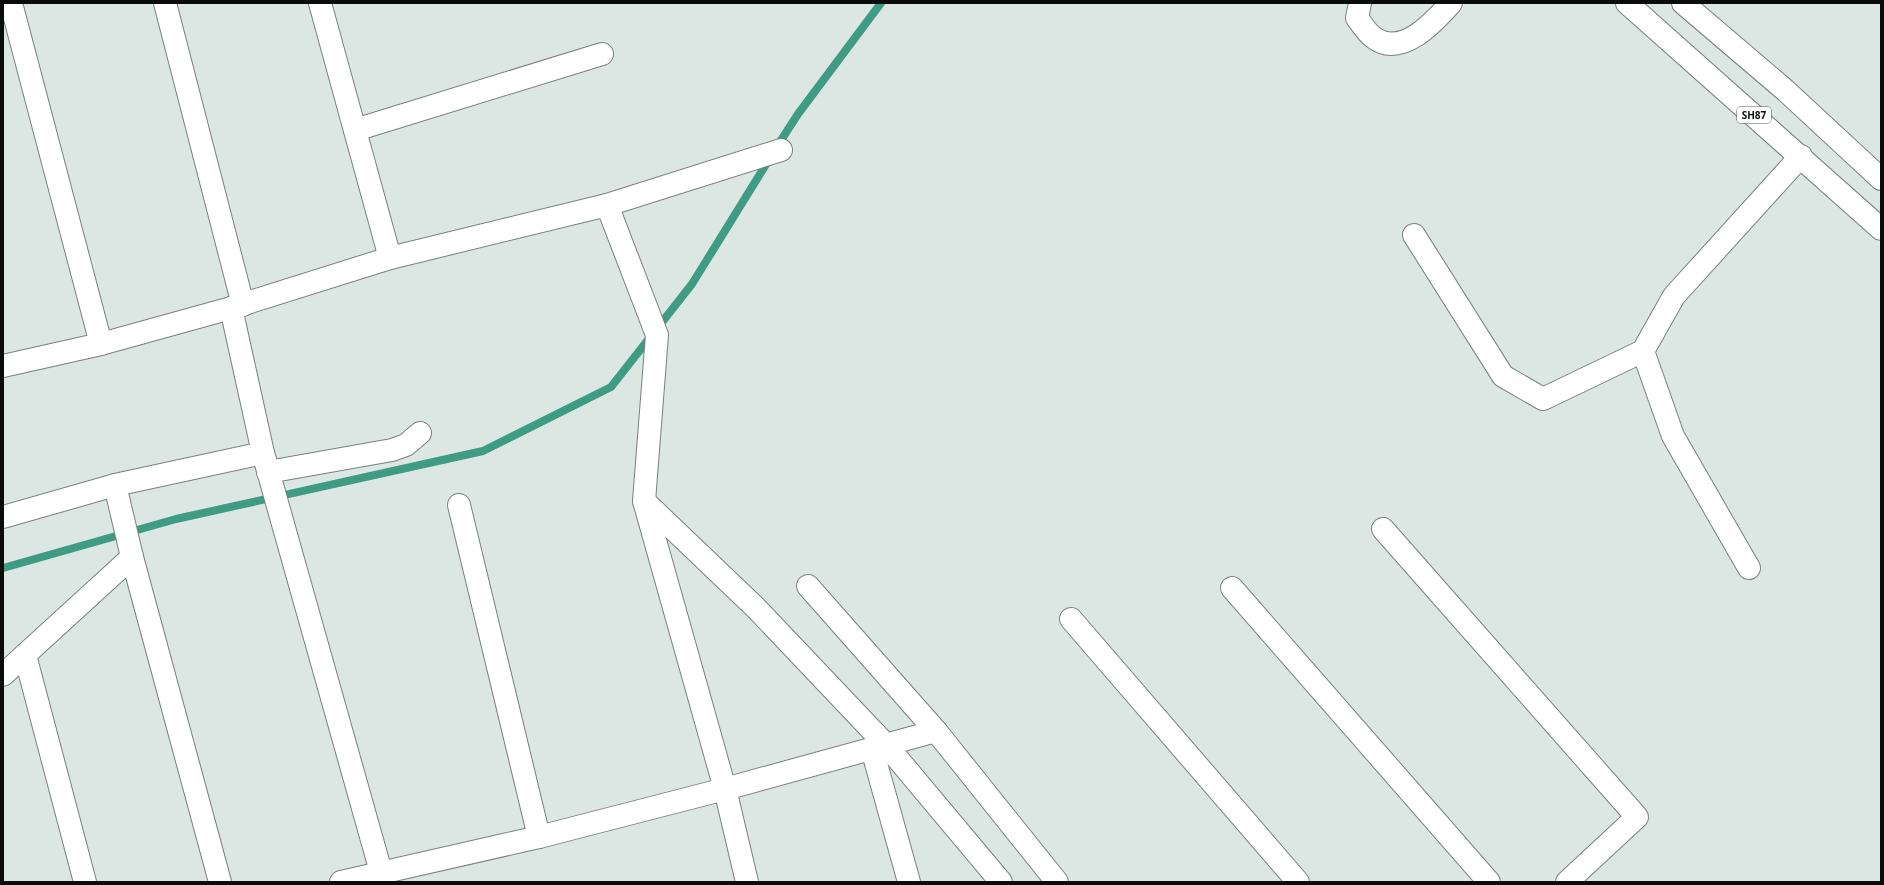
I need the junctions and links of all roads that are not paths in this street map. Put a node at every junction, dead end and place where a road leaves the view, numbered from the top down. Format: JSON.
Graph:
{"nodes":[{"id":1,"x":11,"y":3,"type":"edge"},
{"id":2,"x":165,"y":3,"type":"edge"},
{"id":3,"x":321,"y":3,"type":"edge"},
{"id":4,"x":1360,"y":3,"type":"edge"},
{"id":5,"x":1451,"y":3,"type":"edge"},
{"id":6,"x":1627,"y":3,"type":"edge"},
{"id":7,"x":1683,"y":3,"type":"edge"},
{"id":8,"x":602,"y":54,"type":"dead end"},
{"id":9,"x":354,"y":130,"type":"junction"},
{"id":10,"x":781,"y":150,"type":"dead end"},
{"id":11,"x":1801,"y":156,"type":"junction"},
{"id":12,"x":1881,"y":178,"type":"edge"},
{"id":13,"x":607,"y":205,"type":"junction"},
{"id":14,"x":1881,"y":229,"type":"edge"},
{"id":15,"x":1414,"y":235,"type":"dead end"},
{"id":16,"x":390,"y":258,"type":"junction"},
{"id":17,"x":237,"y":307,"type":"junction"},
{"id":18,"x":101,"y":344,"type":"junction"},
{"id":19,"x":1643,"y":351,"type":"junction"},
{"id":20,"x":3,"y":366,"type":"edge"},
{"id":21,"x":420,"y":433,"type":"dead end"},
{"id":22,"x":266,"y":462,"type":"junction"},
{"id":23,"x":115,"y":485,"type":"junction"},
{"id":24,"x":644,"y":501,"type":"junction"},
{"id":25,"x":459,"y":505,"type":"dead end"},
{"id":26,"x":3,"y":516,"type":"edge"},
{"id":27,"x":1383,"y":529,"type":"dead end"},
{"id":28,"x":132,"y":557,"type":"junction"},
{"id":29,"x":1750,"y":568,"type":"dead end"},
{"id":30,"x":808,"y":586,"type":"dead end"},
{"id":31,"x":1232,"y":588,"type":"dead end"},
{"id":32,"x":1071,"y":619,"type":"dead end"},
{"id":33,"x":25,"y":655,"type":"junction"},
{"id":34,"x":3,"y":676,"type":"edge"},
{"id":35,"x":936,"y":731,"type":"junction"},
{"id":36,"x":879,"y":747,"type":"junction"},
{"id":37,"x":725,"y":789,"type":"junction"},
{"id":38,"x":539,"y":838,"type":"junction"},
{"id":39,"x":381,"y":872,"type":"junction"},
{"id":40,"x":85,"y":882,"type":"edge"},
{"id":41,"x":220,"y":882,"type":"edge"},
{"id":42,"x":341,"y":882,"type":"edge"},
{"id":43,"x":747,"y":882,"type":"edge"},
{"id":44,"x":909,"y":882,"type":"edge"},
{"id":45,"x":1001,"y":882,"type":"edge"},
{"id":46,"x":1057,"y":882,"type":"edge"},
{"id":47,"x":1298,"y":882,"type":"edge"},
{"id":48,"x":1489,"y":882,"type":"edge"},
{"id":49,"x":1567,"y":882,"type":"edge"}],
"edges":[{"from":1,"to":18,"type":"street"},
{"from":2,"to":17,"type":"street"},
{"from":3,"to":9,"type":"street"},
{"from":4,"to":5,"type":"street"},
{"from":6,"to":11,"type":"street","number":"SH87"},
{"from":7,"to":12,"type":"street"},
{"from":8,"to":9,"type":"street"},
{"from":9,"to":16,"type":"street"},
{"from":10,"to":13,"type":"street"},
{"from":11,"to":14,"type":"street","number":"SH87"},
{"from":11,"to":19,"type":"street"},
{"from":13,"to":16,"type":"street"},
{"from":13,"to":24,"type":"street"},
{"from":15,"to":19,"type":"street"},
{"from":16,"to":17,"type":"street"},
{"from":17,"to":18,"type":"street"},
{"from":17,"to":22,"type":"street"},
{"from":18,"to":20,"type":"street"},
{"from":19,"to":29,"type":"street"},
{"from":21,"to":22,"type":"street"},
{"from":22,"to":23,"type":"street"},
{"from":22,"to":39,"type":"street"},
{"from":23,"to":26,"type":"street"},
{"from":23,"to":28,"type":"street"},
{"from":24,"to":36,"type":"street"},
{"from":24,"to":37,"type":"street"},
{"from":25,"to":38,"type":"street"},
{"from":27,"to":49,"type":"street"},
{"from":28,"to":33,"type":"street"},
{"from":28,"to":41,"type":"street"},
{"from":30,"to":35,"type":"street"},
{"from":31,"to":48,"type":"street"},
{"from":32,"to":47,"type":"street"},
{"from":33,"to":34,"type":"street"},
{"from":33,"to":40,"type":"street"},
{"from":35,"to":36,"type":"street"},
{"from":35,"to":46,"type":"street"},
{"from":36,"to":37,"type":"street"},
{"from":36,"to":44,"type":"street"},
{"from":36,"to":45,"type":"street"},
{"from":37,"to":38,"type":"street"},
{"from":37,"to":43,"type":"street"},
{"from":38,"to":39,"type":"street"},
{"from":39,"to":42,"type":"street"}]}
